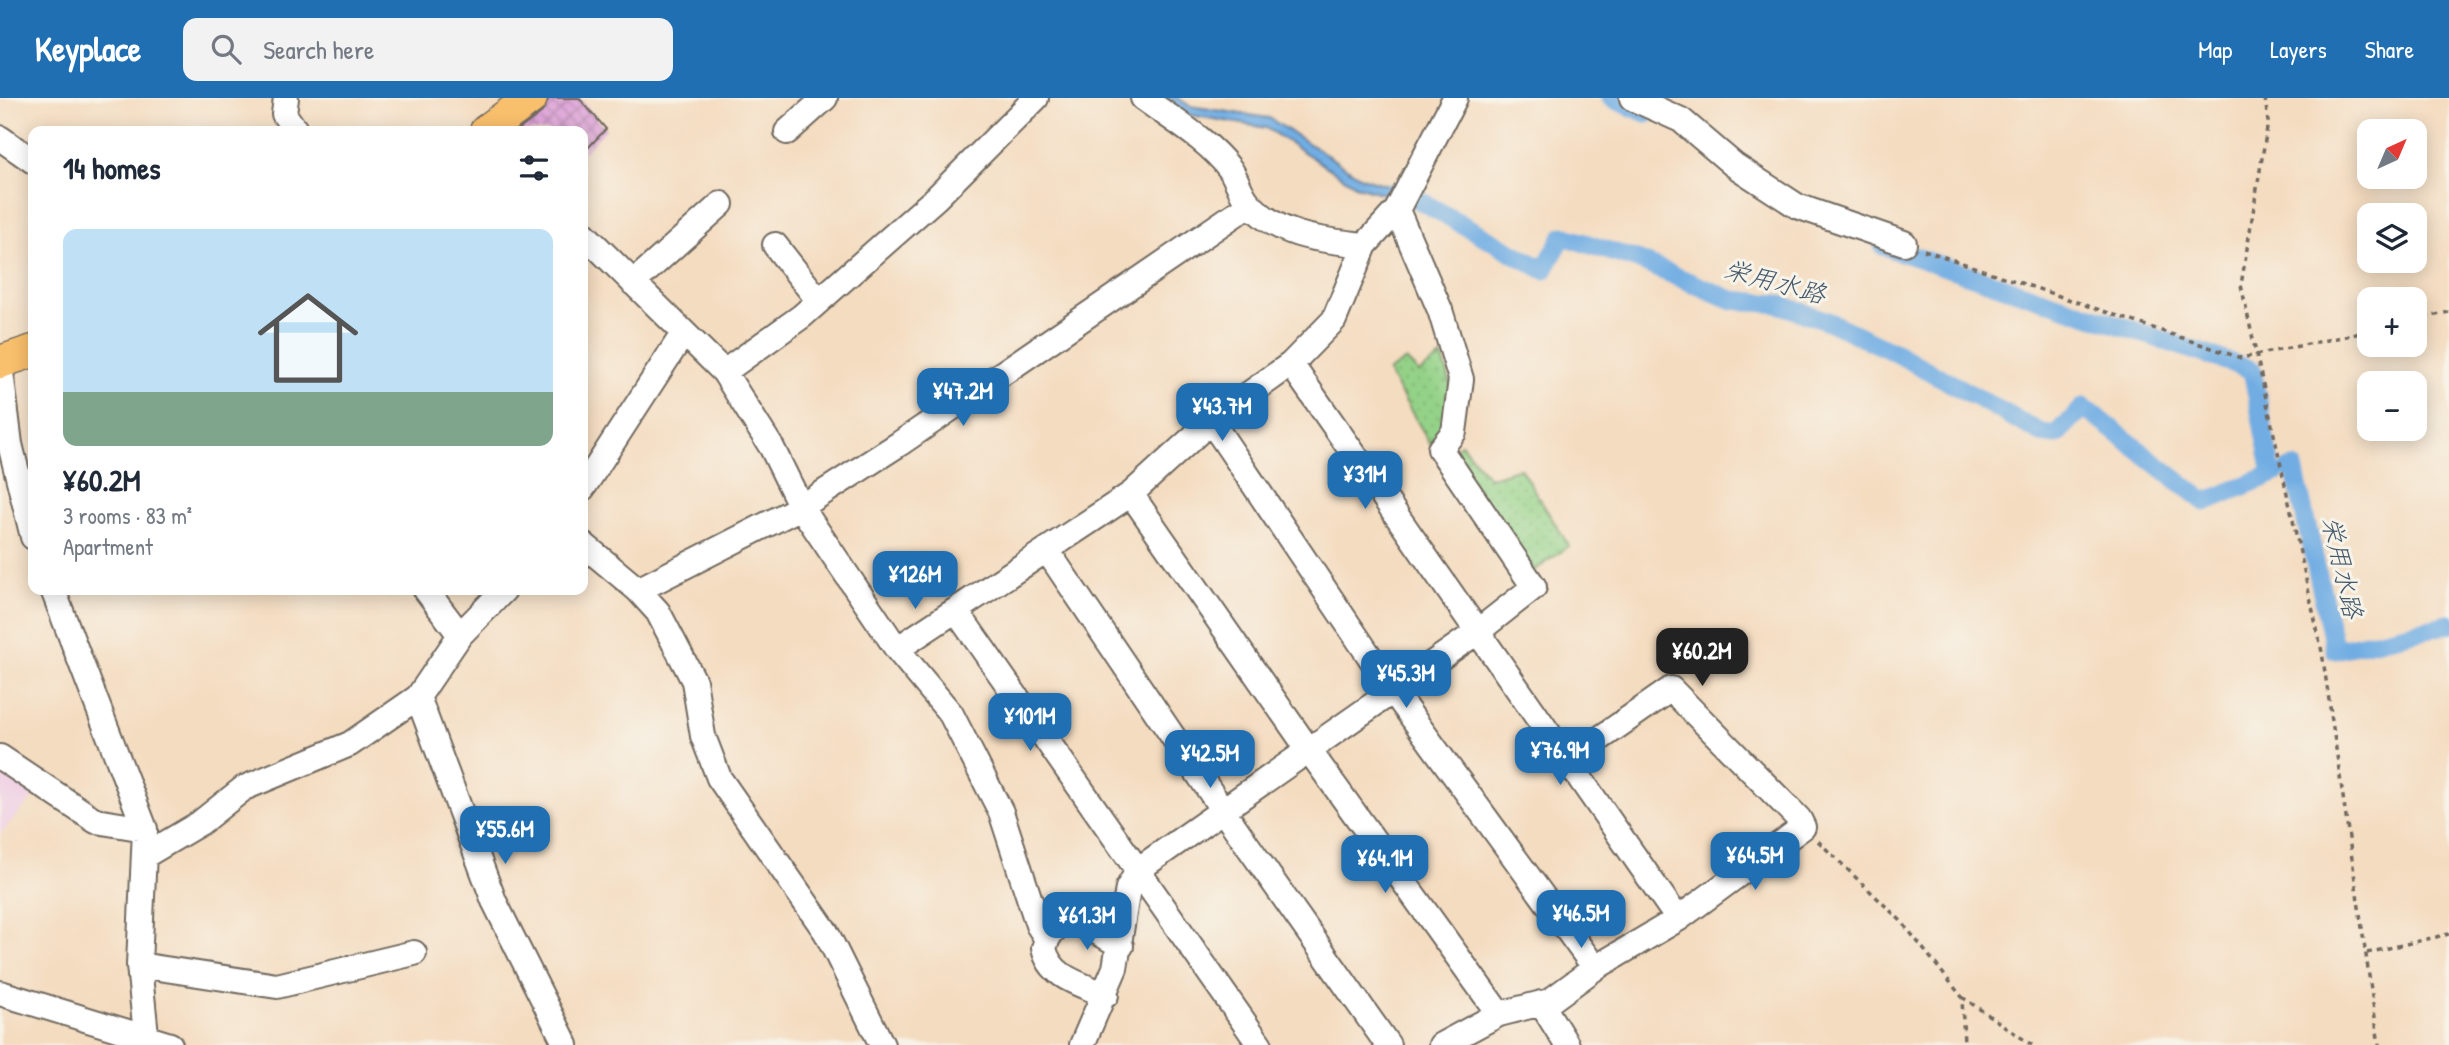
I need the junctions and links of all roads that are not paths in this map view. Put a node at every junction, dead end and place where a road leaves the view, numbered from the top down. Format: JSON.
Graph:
{"nodes":[{"id":1,"x":286,"y":98,"type":"edge"},
{"id":2,"x":531,"y":98,"type":"edge"},
{"id":3,"x":825,"y":98,"type":"edge"},
{"id":4,"x":1036,"y":98,"type":"edge"},
{"id":5,"x":1143,"y":98,"type":"edge"},
{"id":6,"x":1455,"y":98,"type":"edge"},
{"id":7,"x":1632,"y":98,"type":"edge"},
{"id":8,"x":292,"y":126,"type":"edge"},
{"id":9,"x":493,"y":126,"type":"edge"},
{"id":10,"x":787,"y":132,"type":"dead end"},
{"id":11,"x":0,"y":138,"type":"edge"},
{"id":12,"x":28,"y":158,"type":"edge"},
{"id":13,"x":722,"y":205,"type":"dead end"},
{"id":14,"x":1251,"y":205,"type":"junction"},
{"id":15,"x":1397,"y":210,"type":"junction"},
{"id":16,"x":588,"y":238,"type":"edge"},
{"id":17,"x":1904,"y":243,"type":"road end"},
{"id":18,"x":775,"y":245,"type":"dead end"},
{"id":19,"x":1365,"y":245,"type":"junction"},
{"id":20,"x":633,"y":283,"type":"junction"},
{"id":21,"x":819,"y":301,"type":"junction"},
{"id":22,"x":682,"y":334,"type":"junction"},
{"id":23,"x":28,"y":353,"type":"edge"},
{"id":24,"x":0,"y":363,"type":"edge"},
{"id":25,"x":1291,"y":364,"type":"junction"},
{"id":26,"x":724,"y":372,"type":"junction"},
{"id":27,"x":1211,"y":421,"type":"junction"},
{"id":28,"x":588,"y":480,"type":"edge"},
{"id":29,"x":1131,"y":494,"type":"junction"},
{"id":30,"x":801,"y":506,"type":"junction"},
{"id":31,"x":28,"y":517,"type":"edge"},
{"id":32,"x":588,"y":548,"type":"edge"},
{"id":33,"x":1048,"y":552,"type":"junction"},
{"id":34,"x":638,"y":590,"type":"junction"},
{"id":35,"x":55,"y":595,"type":"edge"},
{"id":36,"x":430,"y":595,"type":"edge"},
{"id":37,"x":499,"y":595,"type":"edge"},
{"id":38,"x":957,"y":612,"type":"junction"},
{"id":39,"x":1477,"y":632,"type":"junction"},
{"id":40,"x":460,"y":635,"type":"junction"},
{"id":41,"x":897,"y":649,"type":"junction"},
{"id":42,"x":1393,"y":691,"type":"junction"},
{"id":43,"x":418,"y":697,"type":"junction"},
{"id":44,"x":1308,"y":749,"type":"junction"},
{"id":45,"x":0,"y":757,"type":"edge"},
{"id":46,"x":1569,"y":761,"type":"junction"},
{"id":47,"x":1222,"y":809,"type":"junction"},
{"id":48,"x":145,"y":829,"type":"junction"},
{"id":49,"x":146,"y":855,"type":"junction"},
{"id":50,"x":1139,"y":869,"type":"junction"},
{"id":51,"x":1678,"y":919,"type":"junction"},
{"id":52,"x":1047,"y":939,"type":"junction"},
{"id":53,"x":1121,"y":946,"type":"junction"},
{"id":54,"x":414,"y":953,"type":"dead end"},
{"id":55,"x":139,"y":965,"type":"junction"},
{"id":56,"x":1595,"y":968,"type":"junction"},
{"id":57,"x":0,"y":993,"type":"edge"},
{"id":58,"x":1106,"y":995,"type":"junction"},
{"id":59,"x":1541,"y":1003,"type":"junction"},
{"id":60,"x":1499,"y":1014,"type":"junction"},
{"id":61,"x":147,"y":1041,"type":"edge"},
{"id":62,"x":170,"y":1045,"type":"edge"},
{"id":63,"x":566,"y":1045,"type":"edge"},
{"id":64,"x":882,"y":1045,"type":"edge"},
{"id":65,"x":1082,"y":1045,"type":"edge"},
{"id":66,"x":1260,"y":1045,"type":"edge"},
{"id":67,"x":1388,"y":1045,"type":"edge"},
{"id":68,"x":1441,"y":1045,"type":"edge"},
{"id":69,"x":1567,"y":1045,"type":"edge"}],
"edges":[{"from":1,"to":8,"type":"street"},
{"from":2,"to":9,"type":"main road"},
{"from":3,"to":10,"type":"street"},
{"from":4,"to":21,"type":"street"},
{"from":5,"to":14,"type":"street"},
{"from":6,"to":15,"type":"street"},
{"from":7,"to":17,"type":"street"},
{"from":11,"to":12,"type":"street"},
{"from":13,"to":20,"type":"street"},
{"from":14,"to":19,"type":"street"},
{"from":14,"to":30,"type":"street"},
{"from":15,"to":19,"type":"street"},
{"from":15,"to":39,"type":"street"},
{"from":16,"to":20,"type":"street"},
{"from":18,"to":21,"type":"street"},
{"from":19,"to":25,"type":"street"},
{"from":20,"to":22,"type":"street"},
{"from":21,"to":26,"type":"street"},
{"from":22,"to":26,"type":"street"},
{"from":22,"to":28,"type":"street"},
{"from":23,"to":24,"type":"main road"},
{"from":24,"to":31,"type":"street"},
{"from":25,"to":27,"type":"street"},
{"from":25,"to":39,"type":"street"},
{"from":26,"to":30,"type":"street"},
{"from":27,"to":29,"type":"street"},
{"from":27,"to":42,"type":"street"},
{"from":29,"to":33,"type":"street"},
{"from":29,"to":44,"type":"street"},
{"from":30,"to":34,"type":"street"},
{"from":30,"to":41,"type":"street"},
{"from":32,"to":34,"type":"street"},
{"from":33,"to":38,"type":"street"},
{"from":33,"to":47,"type":"street"},
{"from":34,"to":64,"type":"street"},
{"from":35,"to":48,"type":"street"},
{"from":36,"to":40,"type":"street"},
{"from":37,"to":40,"type":"street"},
{"from":38,"to":41,"type":"street"},
{"from":38,"to":50,"type":"street"},
{"from":39,"to":42,"type":"street"},
{"from":39,"to":46,"type":"street"},
{"from":40,"to":43,"type":"street"},
{"from":41,"to":52,"type":"street"},
{"from":42,"to":44,"type":"street"},
{"from":42,"to":56,"type":"street"},
{"from":43,"to":49,"type":"street"},
{"from":43,"to":63,"type":"street"},
{"from":44,"to":47,"type":"street"},
{"from":44,"to":60,"type":"street"},
{"from":45,"to":48,"type":"street"},
{"from":46,"to":51,"type":"street"},
{"from":46,"to":51,"type":"street"},
{"from":47,"to":50,"type":"street"},
{"from":47,"to":67,"type":"street"},
{"from":48,"to":49,"type":"street"},
{"from":49,"to":55,"type":"street"},
{"from":50,"to":53,"type":"street"},
{"from":50,"to":66,"type":"street"},
{"from":51,"to":56,"type":"street"},
{"from":52,"to":53,"type":"street"},
{"from":52,"to":58,"type":"street"},
{"from":53,"to":58,"type":"street"},
{"from":54,"to":55,"type":"street"},
{"from":55,"to":61,"type":"street"},
{"from":56,"to":59,"type":"street"},
{"from":57,"to":61,"type":"street"},
{"from":58,"to":65,"type":"street"},
{"from":59,"to":60,"type":"street"},
{"from":59,"to":69,"type":"street"},
{"from":60,"to":68,"type":"street"},
{"from":61,"to":62,"type":"street"}]}
